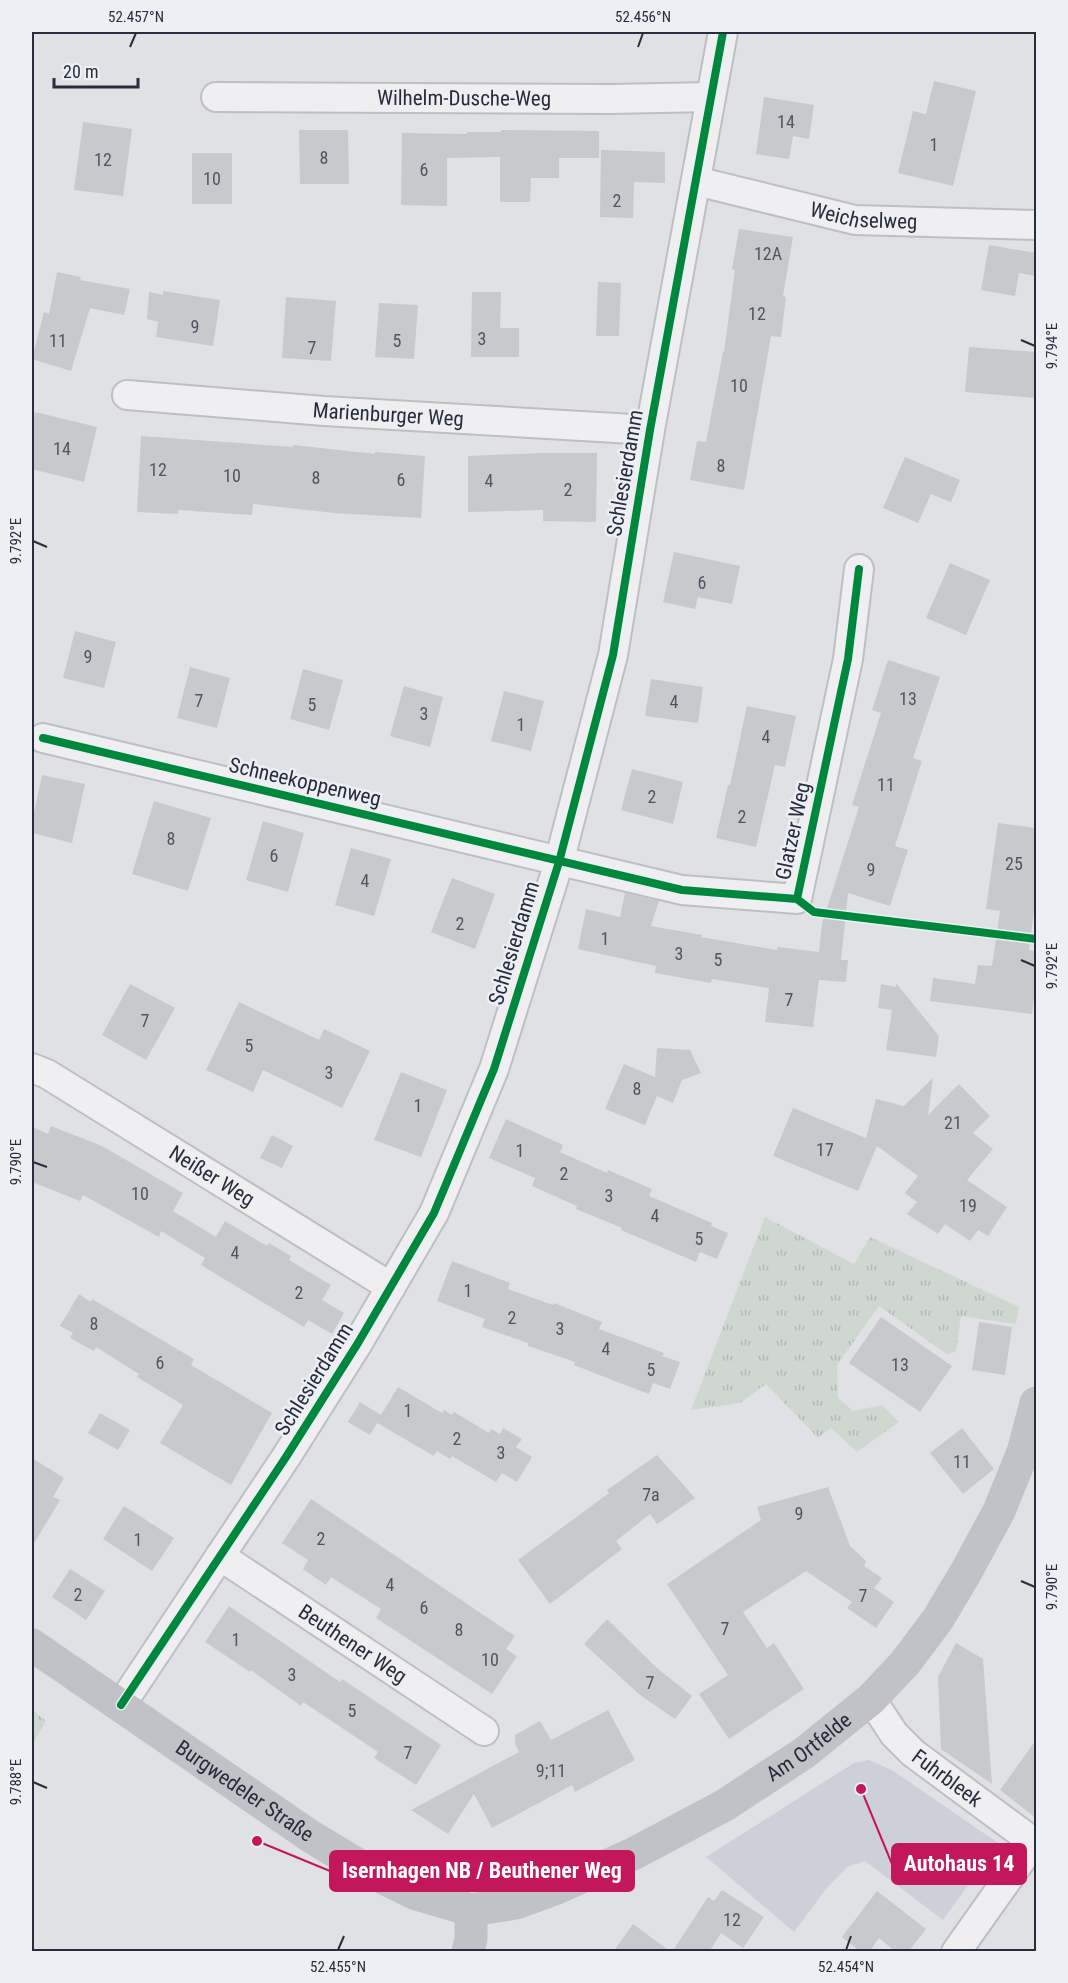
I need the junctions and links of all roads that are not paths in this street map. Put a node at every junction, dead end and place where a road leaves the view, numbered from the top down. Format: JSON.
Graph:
{"nodes":[{"id":1,"x":723,"y":32,"type":"edge"},
{"id":2,"x":216,"y":97,"type":"dead end"},
{"id":3,"x":711,"y":97,"type":"junction"},
{"id":4,"x":696,"y":182,"type":"junction"},
{"id":5,"x":1036,"y":225,"type":"edge"},
{"id":6,"x":127,"y":395,"type":"dead end"},
{"id":7,"x":650,"y":430,"type":"junction"},
{"id":8,"x":859,"y":569,"type":"dead end"},
{"id":9,"x":43,"y":738,"type":"dead end"},
{"id":10,"x":559,"y":862,"type":"junction"},
{"id":11,"x":32,"y":1068,"type":"edge"},
{"id":12,"x":391,"y":1287,"type":"junction"},
{"id":13,"x":1036,"y":1403,"type":"edge"},
{"id":14,"x":220,"y":1556,"type":"junction"},
{"id":15,"x":32,"y":1645,"type":"edge"},
{"id":16,"x":871,"y":1699,"type":"junction"},
{"id":17,"x":120,"y":1705,"type":"junction"},
{"id":18,"x":484,"y":1731,"type":"dead end"},
{"id":19,"x":1035,"y":1843,"type":"edge"},
{"id":20,"x":471,"y":1910,"type":"junction"},
{"id":21,"x":468,"y":1952,"type":"edge"},
{"id":22,"x":956,"y":1952,"type":"edge"}],
"edges":[{"from":1,"to":3,"type":"street","name":"Schlesierdamm"},
{"from":2,"to":3,"type":"street","name":"Wilhelm-Dusche-Weg"},
{"from":3,"to":4,"type":"street","name":"Schlesierdamm"},
{"from":4,"to":5,"type":"street","name":"Weichselweg"},
{"from":4,"to":7,"type":"street","name":"Schlesierdamm"},
{"from":6,"to":7,"type":"street","name":"Marienburger Weg"},
{"from":7,"to":10,"type":"street","name":"Schlesierdamm"},
{"from":8,"to":10,"type":"street","name":"Glatzer Weg"},
{"from":9,"to":10,"type":"street","name":"Schneekoppenweg"},
{"from":10,"to":12,"type":"street","name":"Schlesierdamm"},
{"from":11,"to":12,"type":"street","name":"Neißer Weg"},
{"from":12,"to":14,"type":"street","name":"Schlesierdamm"},
{"from":13,"to":16,"type":"main road","name":"Am Ortfelde"},
{"from":14,"to":17,"type":"street","name":"Schlesierdamm"},
{"from":14,"to":18,"type":"street","name":"Beuthener Weg"},
{"from":15,"to":17,"type":"main road","name":"Burgwedeler Straße"},
{"from":16,"to":19,"type":"street","name":"Fuhrbleek"},
{"from":16,"to":20,"type":"main road","name":"Am Ortfelde"},
{"from":17,"to":20,"type":"main road","name":"Burgwedeler Straße"},
{"from":19,"to":22,"type":"street"},
{"from":20,"to":21,"type":"main road"}]}
